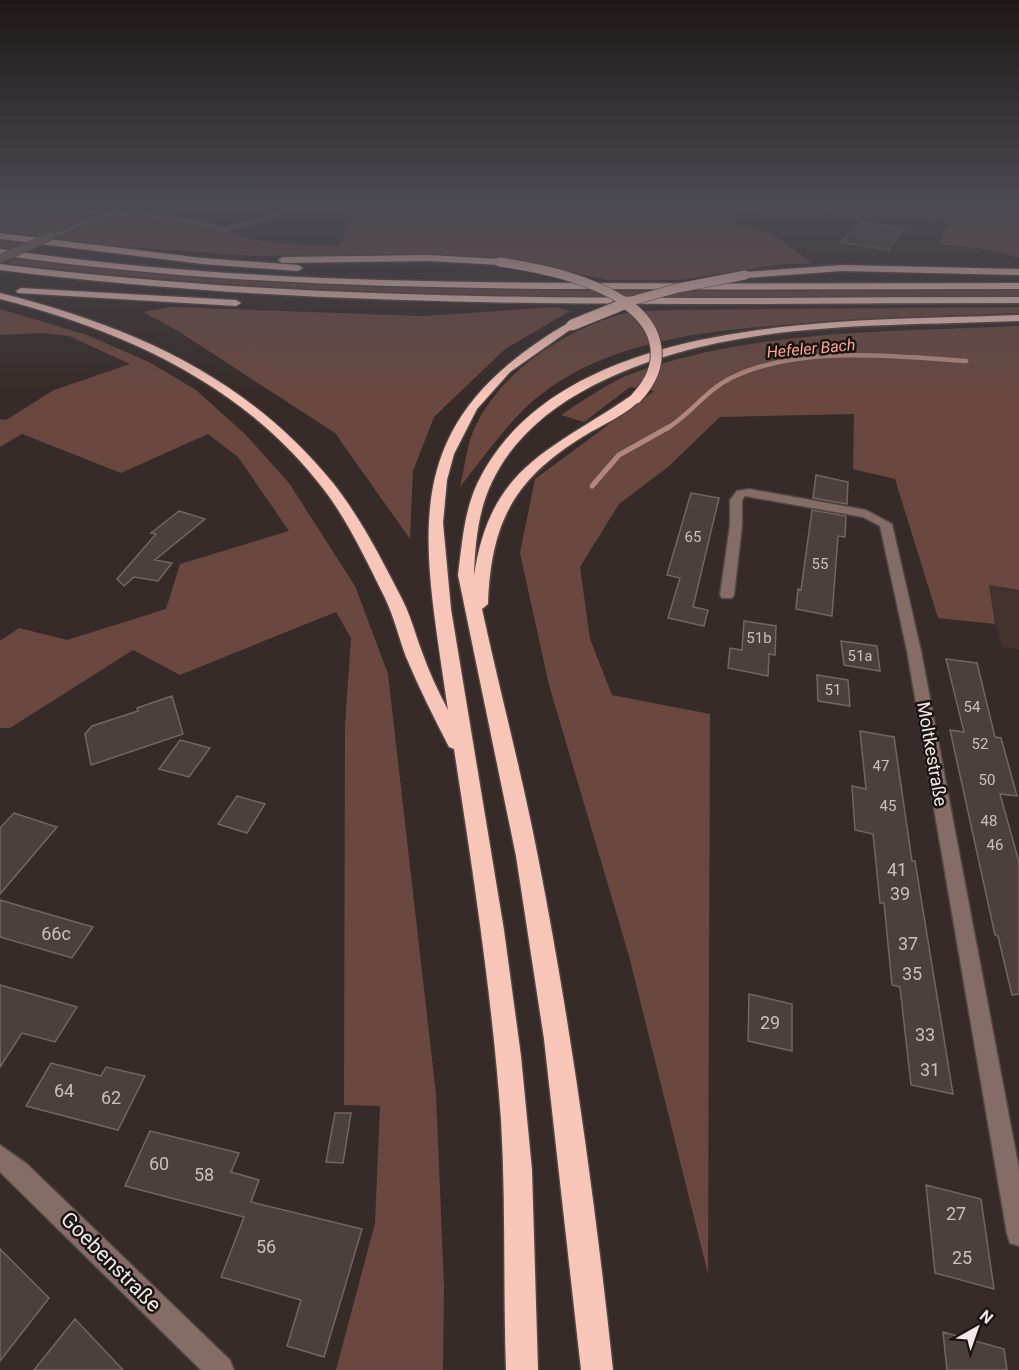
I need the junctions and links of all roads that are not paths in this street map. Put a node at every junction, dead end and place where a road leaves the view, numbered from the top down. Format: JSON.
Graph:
{"nodes":[{"id":1,"x":7,"y":268,"type":"edge"},
{"id":2,"x":133,"y":268,"type":"edge"},
{"id":3,"x":307,"y":268,"type":"edge"},
{"id":4,"x":534,"y":268,"type":"edge"},
{"id":5,"x":331,"y":270,"type":"dead end"},
{"id":6,"x":1019,"y":272,"type":"edge"},
{"id":7,"x":383,"y":273,"type":"dead end"},
{"id":8,"x":1019,"y":286,"type":"edge"},
{"id":9,"x":563,"y":287,"type":"junction"},
{"id":10,"x":0,"y":288,"type":"edge"},
{"id":11,"x":0,"y":296,"type":"edge"},
{"id":12,"x":564,"y":300,"type":"junction"},
{"id":13,"x":1019,"y":300,"type":"edge"},
{"id":14,"x":243,"y":303,"type":"dead end"},
{"id":15,"x":265,"y":303,"type":"dead end"},
{"id":16,"x":1019,"y":318,"type":"edge"},
{"id":17,"x":727,"y":595,"type":"dead end"},
{"id":18,"x":479,"y":636,"type":"junction"},
{"id":19,"x":464,"y":756,"type":"junction"},
{"id":20,"x":0,"y":1157,"type":"edge"},
{"id":21,"x":1019,"y":1234,"type":"edge"},
{"id":22,"x":220,"y":1370,"type":"edge"},
{"id":23,"x":522,"y":1370,"type":"edge"},
{"id":24,"x":597,"y":1370,"type":"edge"}],
"edges":[{"from":1,"to":12,"type":"highway"},
{"from":2,"to":9,"type":"highway"},
{"from":3,"to":5,"type":"highway"},
{"from":4,"to":18,"type":"highway","bridge":true},
{"from":6,"to":19,"type":"highway","bridge":true},
{"from":7,"to":9,"type":"highway"},
{"from":8,"to":9,"type":"highway"},
{"from":10,"to":14,"type":"highway"},
{"from":11,"to":19,"type":"highway"},
{"from":12,"to":13,"type":"highway"},
{"from":12,"to":15,"type":"highway"},
{"from":16,"to":18,"type":"highway"},
{"from":17,"to":21,"type":"street","name":"Moltkestraße"},
{"from":18,"to":24,"type":"highway"},
{"from":19,"to":23,"type":"highway"},
{"from":20,"to":22,"type":"street","name":"Goebenstraße"}]}
